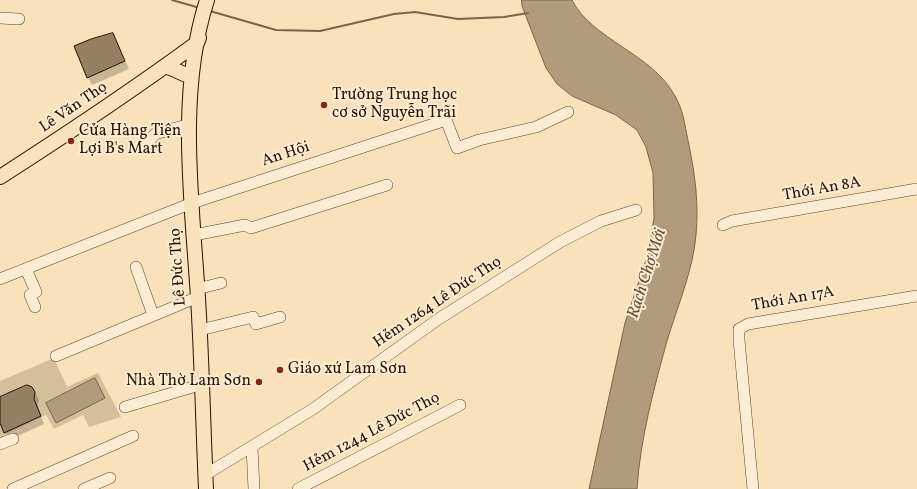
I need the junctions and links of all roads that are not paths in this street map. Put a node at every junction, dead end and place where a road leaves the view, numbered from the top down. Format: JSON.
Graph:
{"nodes":[{"id":1,"x":207,"y":0,"type":"edge"},
{"id":2,"x":217,"y":0,"type":"edge"},
{"id":3,"x":207,"y":17,"type":"junction"},
{"id":4,"x":0,"y":18,"type":"edge"},
{"id":5,"x":19,"y":19,"type":"dead end"},
{"id":6,"x":196,"y":43,"type":"junction"},
{"id":7,"x":194,"y":58,"type":"junction"},
{"id":8,"x":166,"y":66,"type":"junction"},
{"id":9,"x":191,"y":77,"type":"junction"},
{"id":10,"x":568,"y":112,"type":"dead end"},
{"id":11,"x":190,"y":124,"type":"junction"},
{"id":12,"x":146,"y":145,"type":"dead end"},
{"id":13,"x":0,"y":177,"type":"edge"},
{"id":14,"x":387,"y":185,"type":"dead end"},
{"id":15,"x":917,"y":189,"type":"edge"},
{"id":16,"x":192,"y":203,"type":"junction"},
{"id":17,"x":636,"y":210,"type":"dead end"},
{"id":18,"x":728,"y":223,"type":"dead end"},
{"id":19,"x":194,"y":235,"type":"junction"},
{"id":20,"x":136,"y":267,"type":"dead end"},
{"id":21,"x":26,"y":269,"type":"junction"},
{"id":22,"x":0,"y":279,"type":"edge"},
{"id":23,"x":220,"y":284,"type":"dead end"},
{"id":24,"x":197,"y":293,"type":"junction"},
{"id":25,"x":917,"y":296,"type":"edge"},
{"id":26,"x":35,"y":308,"type":"dead end"},
{"id":27,"x":153,"y":315,"type":"junction"},
{"id":28,"x":280,"y":317,"type":"dead end"},
{"id":29,"x":200,"y":330,"type":"junction"},
{"id":30,"x":56,"y":356,"type":"dead end"},
{"id":31,"x":203,"y":384,"type":"junction"},
{"id":32,"x":460,"y":405,"type":"dead end"},
{"id":33,"x":125,"y":407,"type":"dead end"},
{"id":34,"x":133,"y":436,"type":"dead end"},
{"id":35,"x":13,"y":439,"type":"dead end"},
{"id":36,"x":0,"y":444,"type":"edge"},
{"id":37,"x":252,"y":447,"type":"junction"},
{"id":38,"x":110,"y":478,"type":"dead end"},
{"id":39,"x":205,"y":482,"type":"edge"},
{"id":40,"x":13,"y":489,"type":"edge"},
{"id":41,"x":84,"y":489,"type":"edge"},
{"id":42,"x":254,"y":489,"type":"edge"},
{"id":43,"x":298,"y":489,"type":"edge"},
{"id":44,"x":753,"y":489,"type":"edge"}],
"edges":[{"from":1,"to":3,"type":"main road"},
{"from":2,"to":3,"type":"main road"},
{"from":3,"to":6,"type":"main road","name":"Lê Đức Thọ"},
{"from":4,"to":5,"type":"street"},
{"from":6,"to":7,"type":"main road","name":"Lê Đức Thọ"},
{"from":6,"to":8,"type":"main road","name":"Lê Văn Thọ"},
{"from":7,"to":8,"type":"main road"},
{"from":7,"to":9,"type":"main road","name":"Lê Đức Thọ"},
{"from":8,"to":9,"type":"main road"},
{"from":8,"to":13,"type":"main road","name":"Lê Văn Thọ"},
{"from":9,"to":11,"type":"main road","name":"Lê Đức Thọ"},
{"from":10,"to":16,"type":"street","name":"An Hội"},
{"from":11,"to":12,"type":"street"},
{"from":11,"to":16,"type":"main road","name":"Lê Đức Thọ"},
{"from":14,"to":19,"type":"street"},
{"from":15,"to":18,"type":"street","name":"Thới An 8A"},
{"from":16,"to":19,"type":"main road","name":"Lê Đức Thọ"},
{"from":16,"to":21,"type":"street","name":"An Hội"},
{"from":17,"to":37,"type":"street","name":"Hẻm 1264 Lê Đức Thọ"},
{"from":19,"to":24,"type":"main road","name":"Lê Đức Thọ"},
{"from":20,"to":27,"type":"street"},
{"from":21,"to":22,"type":"street","name":"An Hội"},
{"from":21,"to":26,"type":"street"},
{"from":23,"to":24,"type":"street"},
{"from":24,"to":27,"type":"street"},
{"from":24,"to":29,"type":"main road","name":"Lê Đức Thọ"},
{"from":25,"to":44,"type":"street","name":"Thới An 17A"},
{"from":27,"to":30,"type":"street"},
{"from":28,"to":29,"type":"street"},
{"from":29,"to":31,"type":"main road","name":"Lê Đức Thọ"},
{"from":31,"to":33,"type":"street"},
{"from":31,"to":39,"type":"main road","name":"Lê Đức Thọ"},
{"from":32,"to":43,"type":"street","name":"Hẻm 1244 Lê Đức Thọ"},
{"from":34,"to":40,"type":"street"},
{"from":35,"to":36,"type":"street"},
{"from":37,"to":39,"type":"street","name":"Hẻm 1264 Lê Đức Thọ"},
{"from":37,"to":42,"type":"street"},
{"from":38,"to":41,"type":"street"}]}
